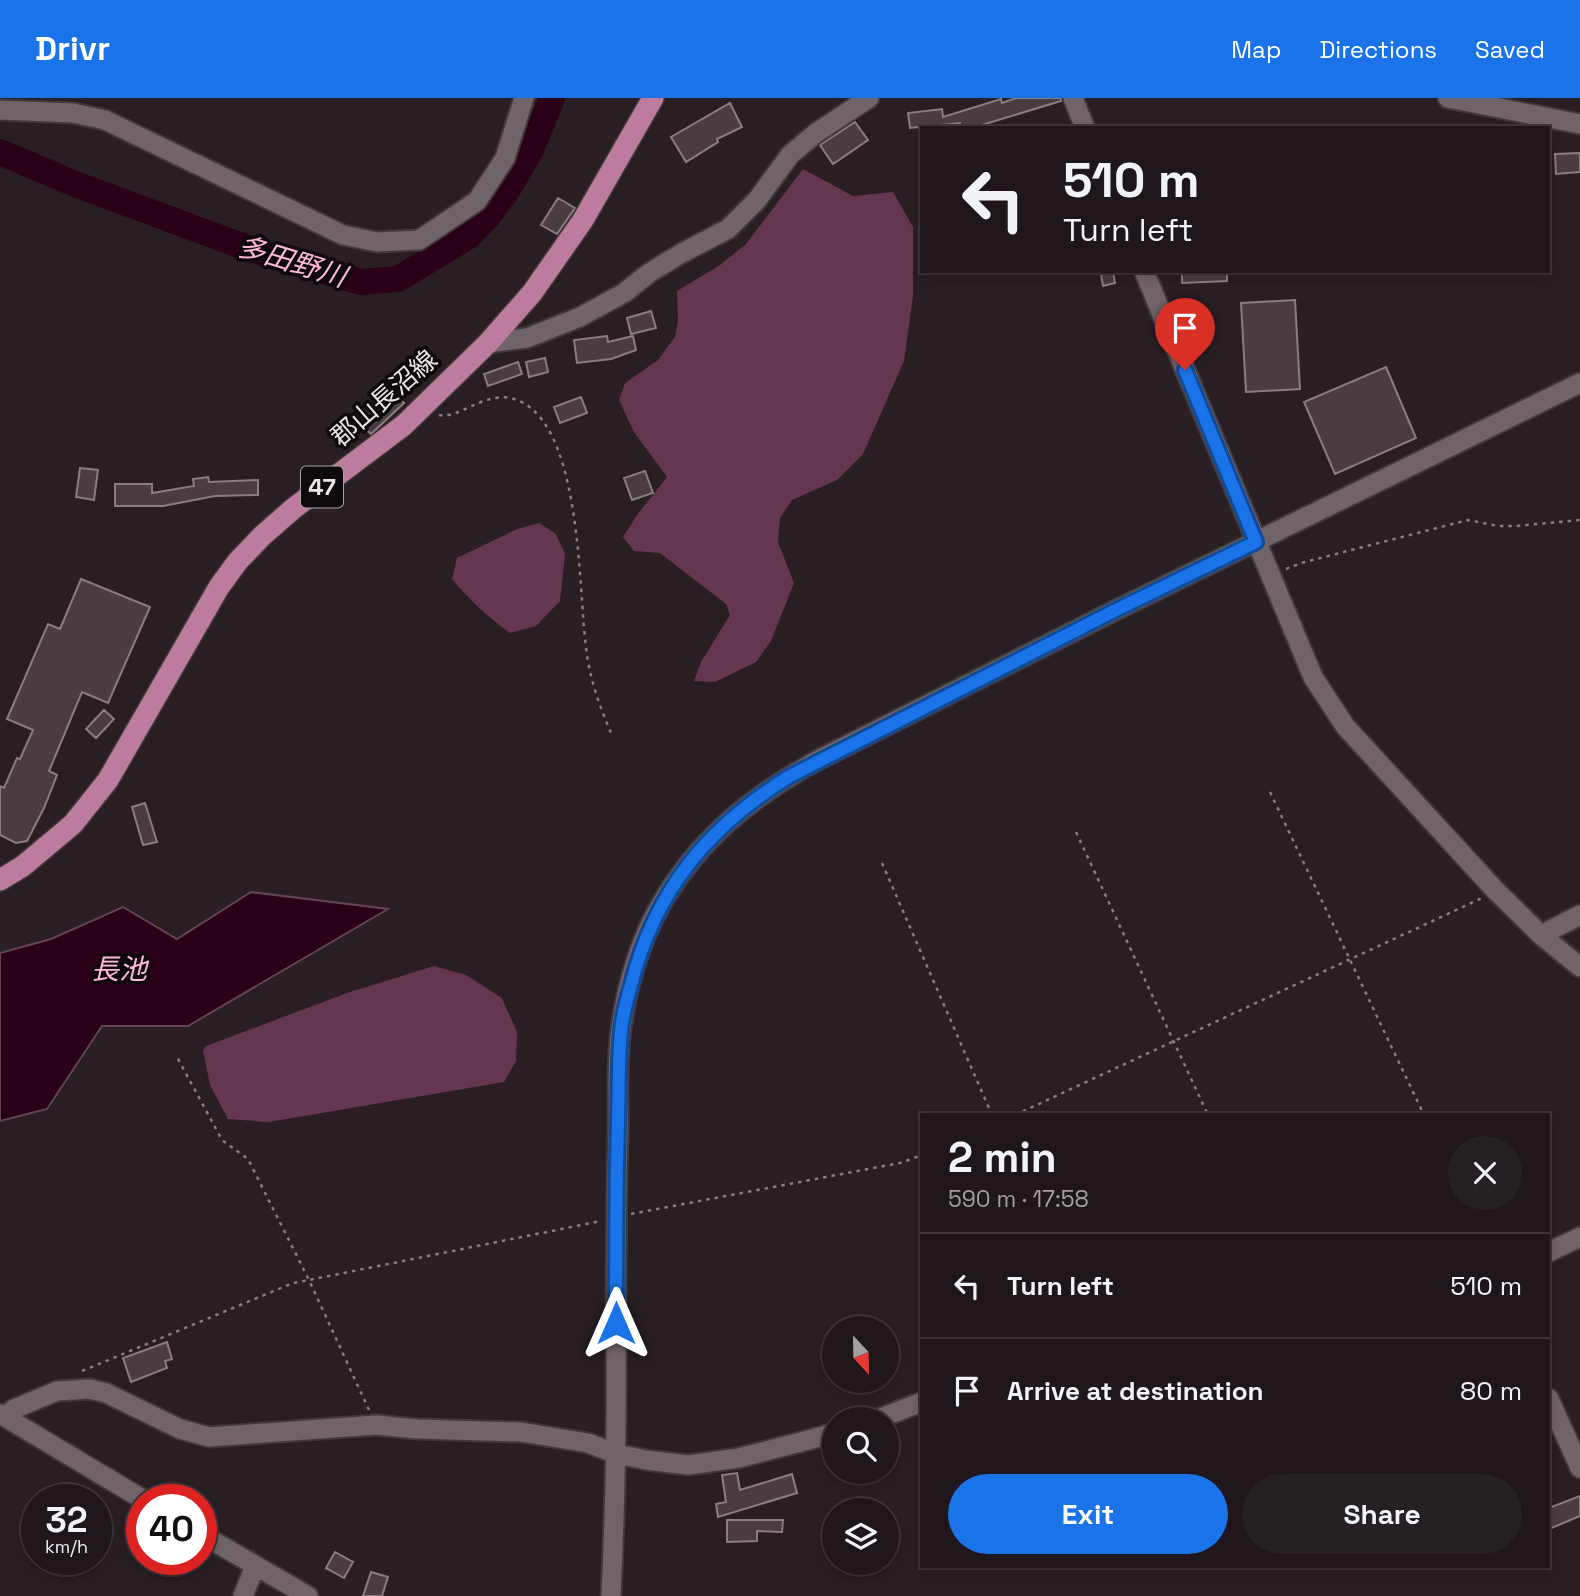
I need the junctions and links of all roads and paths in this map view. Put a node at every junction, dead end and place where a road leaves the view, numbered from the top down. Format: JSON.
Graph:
{"nodes":[{"id":1,"x":524,"y":98,"type":"edge"},
{"id":2,"x":653,"y":98,"type":"edge"},
{"id":3,"x":869,"y":98,"type":"edge"},
{"id":4,"x":1073,"y":98,"type":"edge"},
{"id":5,"x":1448,"y":98,"type":"edge"},
{"id":6,"x":0,"y":110,"type":"edge"},
{"id":7,"x":1580,"y":124,"type":"edge"},
{"id":8,"x":1084,"y":126,"type":"edge"},
{"id":9,"x":1145,"y":273,"type":"edge"},
{"id":10,"x":488,"y":343,"type":"junction"},
{"id":11,"x":1580,"y":383,"type":"edge"},
{"id":12,"x":426,"y":403,"type":"junction"},
{"id":13,"x":1580,"y":520,"type":"edge"},
{"id":14,"x":1256,"y":542,"type":"junction"},
{"id":15,"x":1270,"y":576,"type":"junction"},
{"id":16,"x":612,"y":735,"type":"dead end"},
{"id":17,"x":1270,"y":792,"type":"dead end"},
{"id":18,"x":1076,"y":832,"type":"dead end"},
{"id":19,"x":882,"y":863,"type":"dead end"},
{"id":20,"x":0,"y":880,"type":"edge"},
{"id":21,"x":1496,"y":891,"type":"junction"},
{"id":22,"x":1580,"y":915,"type":"edge"},
{"id":23,"x":1541,"y":935,"type":"junction"},
{"id":24,"x":1350,"y":960,"type":"junction"},
{"id":25,"x":1580,"y":967,"type":"edge"},
{"id":26,"x":1174,"y":1040,"type":"junction"},
{"id":27,"x":177,"y":1057,"type":"dead end"},
{"id":28,"x":991,"y":1113,"type":"edge"},
{"id":29,"x":1019,"y":1113,"type":"edge"},
{"id":30,"x":1207,"y":1113,"type":"edge"},
{"id":31,"x":1423,"y":1113,"type":"edge"},
{"id":32,"x":920,"y":1156,"type":"edge"},
{"id":33,"x":615,"y":1218,"type":"junction"},
{"id":34,"x":1580,"y":1237,"type":"edge"},
{"id":35,"x":1550,"y":1252,"type":"edge"},
{"id":36,"x":309,"y":1279,"type":"junction"},
{"id":37,"x":72,"y":1389,"type":"junction"},
{"id":38,"x":1550,"y":1401,"type":"edge"},
{"id":39,"x":920,"y":1403,"type":"edge"},
{"id":40,"x":899,"y":1411,"type":"edge"},
{"id":41,"x":3,"y":1415,"type":"edge"},
{"id":42,"x":376,"y":1425,"type":"junction"},
{"id":43,"x":822,"y":1436,"type":"edge"},
{"id":44,"x":617,"y":1454,"type":"junction"},
{"id":45,"x":1580,"y":1468,"type":"edge"},
{"id":46,"x":126,"y":1489,"type":"edge"},
{"id":47,"x":217,"y":1543,"type":"edge"},
{"id":48,"x":255,"y":1566,"type":"junction"},
{"id":49,"x":243,"y":1596,"type":"edge"},
{"id":50,"x":308,"y":1596,"type":"edge"},
{"id":51,"x":611,"y":1596,"type":"edge"}],
"edges":[{"from":1,"to":6,"type":"street"},
{"from":2,"to":10,"type":"main road","name":"郡山長沼線","number":"47"},
{"from":3,"to":10,"type":"street"},
{"from":4,"to":8,"type":"street"},
{"from":5,"to":7,"type":"street"},
{"from":9,"to":14,"type":"street"},
{"from":10,"to":12,"type":"main road","name":"郡山長沼線","number":"47"},
{"from":11,"to":14,"type":"street"},
{"from":12,"to":16,"type":"path"},
{"from":12,"to":20,"type":"main road","name":"郡山長沼線","number":"47"},
{"from":13,"to":15,"type":"path"},
{"from":14,"to":15,"type":"street"},
{"from":14,"to":33,"type":"street"},
{"from":15,"to":21,"type":"street"},
{"from":17,"to":24,"type":"path"},
{"from":18,"to":26,"type":"path"},
{"from":19,"to":28,"type":"path"},
{"from":21,"to":23,"type":"street"},
{"from":21,"to":24,"type":"path"},
{"from":22,"to":23,"type":"street"},
{"from":23,"to":25,"type":"street"},
{"from":24,"to":26,"type":"path"},
{"from":24,"to":31,"type":"path"},
{"from":26,"to":29,"type":"path"},
{"from":26,"to":30,"type":"path"},
{"from":27,"to":36,"type":"path"},
{"from":32,"to":33,"type":"path"},
{"from":33,"to":36,"type":"path"},
{"from":33,"to":44,"type":"street"},
{"from":34,"to":35,"type":"street"},
{"from":36,"to":37,"type":"path"},
{"from":36,"to":42,"type":"path"},
{"from":37,"to":41,"type":"street"},
{"from":37,"to":42,"type":"street"},
{"from":38,"to":45,"type":"street"},
{"from":39,"to":40,"type":"street"},
{"from":41,"to":46,"type":"street"},
{"from":42,"to":44,"type":"street"},
{"from":43,"to":44,"type":"street"},
{"from":44,"to":51,"type":"street"},
{"from":47,"to":48,"type":"street"},
{"from":48,"to":49,"type":"street"},
{"from":48,"to":50,"type":"street"}]}
